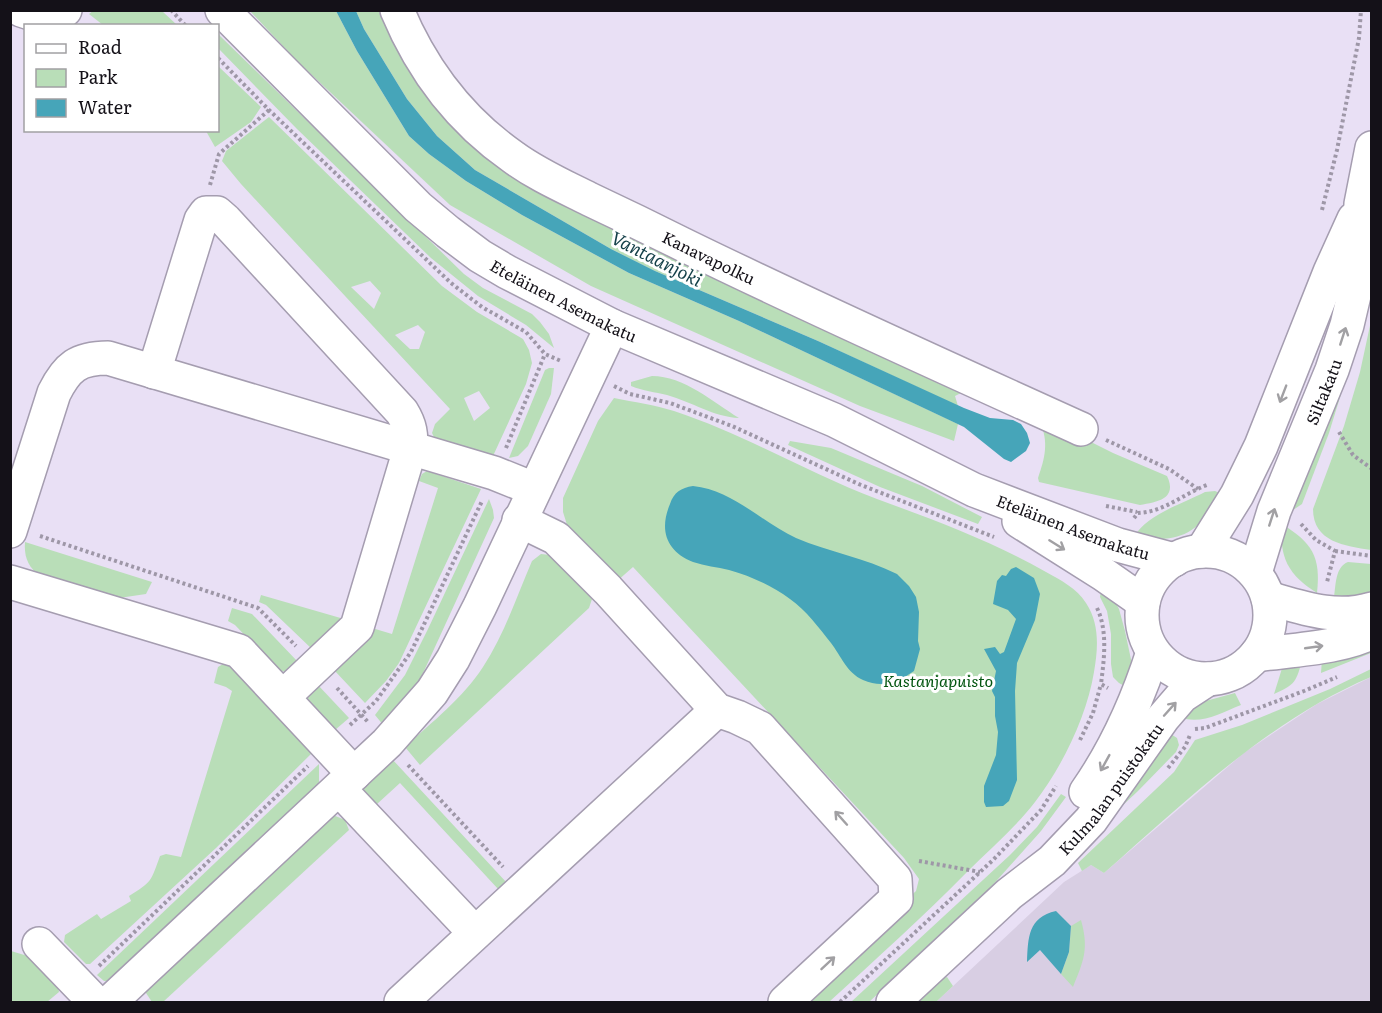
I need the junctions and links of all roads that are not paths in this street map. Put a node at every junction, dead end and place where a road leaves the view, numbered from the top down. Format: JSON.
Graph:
{"nodes":[{"id":1,"x":21,"y":10,"type":"edge"},
{"id":2,"x":65,"y":10,"type":"edge"},
{"id":3,"x":222,"y":10,"type":"edge"},
{"id":4,"x":397,"y":10,"type":"edge"},
{"id":5,"x":1371,"y":148,"type":"edge"},
{"id":6,"x":1361,"y":204,"type":"junction"},
{"id":7,"x":612,"y":326,"type":"junction"},
{"id":8,"x":154,"y":372,"type":"junction"},
{"id":9,"x":1081,"y":429,"type":"road end"},
{"id":10,"x":410,"y":449,"type":"junction"},
{"id":11,"x":534,"y":489,"type":"junction"},
{"id":12,"x":974,"y":490,"type":"junction"},
{"id":13,"x":519,"y":520,"type":"junction"},
{"id":14,"x":10,"y":531,"type":"edge"},
{"id":15,"x":1188,"y":555,"type":"junction"},
{"id":16,"x":10,"y":582,"type":"edge"},
{"id":17,"x":1262,"y":586,"type":"junction"},
{"id":18,"x":1143,"y":602,"type":"junction"},
{"id":19,"x":1371,"y":609,"type":"edge"},
{"id":20,"x":1371,"y":632,"type":"edge"},
{"id":21,"x":1153,"y":652,"type":"junction"},
{"id":22,"x":1256,"y":656,"type":"junction"},
{"id":23,"x":1208,"y":680,"type":"junction"},
{"id":24,"x":283,"y":698,"type":"junction"},
{"id":25,"x":717,"y":710,"type":"junction"},
{"id":26,"x":1149,"y":710,"type":"junction"},
{"id":27,"x":346,"y":781,"type":"junction"},
{"id":28,"x":476,"y":933,"type":"junction"},
{"id":29,"x":39,"y":944,"type":"dead end"},
{"id":30,"x":108,"y":997,"type":"edge"},
{"id":31,"x":401,"y":1002,"type":"edge"},
{"id":32,"x":785,"y":1002,"type":"edge"},
{"id":33,"x":893,"y":1002,"type":"edge"}],
"edges":[{"from":1,"to":2,"type":"street"},
{"from":3,"to":7,"type":"street","name":"Eteläinen Asemakatu"},
{"from":4,"to":9,"type":"street","name":"Kanavapolku"},
{"from":5,"to":6,"type":"street","name":"Siltakatu"},
{"from":6,"to":15,"type":"street","name":"Siltakatu","one_way":true},
{"from":17,"to":6,"type":"street","name":"Siltakatu","one_way":true},
{"from":7,"to":11,"type":"street"},
{"from":7,"to":12,"type":"street","name":"Eteläinen Asemakatu"},
{"from":8,"to":10,"type":"street"},
{"from":8,"to":10,"type":"street"},
{"from":8,"to":14,"type":"street"},
{"from":10,"to":11,"type":"street"},
{"from":10,"to":24,"type":"street"},
{"from":11,"to":13,"type":"street"},
{"from":12,"to":15,"type":"street","name":"Eteläinen Asemakatu"},
{"from":12,"to":18,"type":"street","name":"Eteläinen Asemakatu","one_way":true},
{"from":13,"to":25,"type":"street"},
{"from":13,"to":27,"type":"street"},
{"from":15,"to":17,"type":"street"},
{"from":15,"to":18,"type":"street"},
{"from":16,"to":24,"type":"street"},
{"from":17,"to":19,"type":"street"},
{"from":17,"to":22,"type":"street"},
{"from":18,"to":21,"type":"street"},
{"from":22,"to":20,"type":"street","one_way":true},
{"from":21,"to":23,"type":"street"},
{"from":21,"to":26,"type":"street","name":"Kulmalan puistokatu"},
{"from":22,"to":23,"type":"street"},
{"from":26,"to":23,"type":"street","name":"Kulmalan puistokatu","one_way":true},
{"from":24,"to":27,"type":"street"},
{"from":25,"to":28,"type":"street"},
{"from":32,"to":25,"type":"street","one_way":true},
{"from":26,"to":33,"type":"street","name":"Kulmalan puistokatu"},
{"from":27,"to":28,"type":"street"},
{"from":27,"to":30,"type":"street"},
{"from":28,"to":31,"type":"street"},
{"from":29,"to":30,"type":"street"}]}
